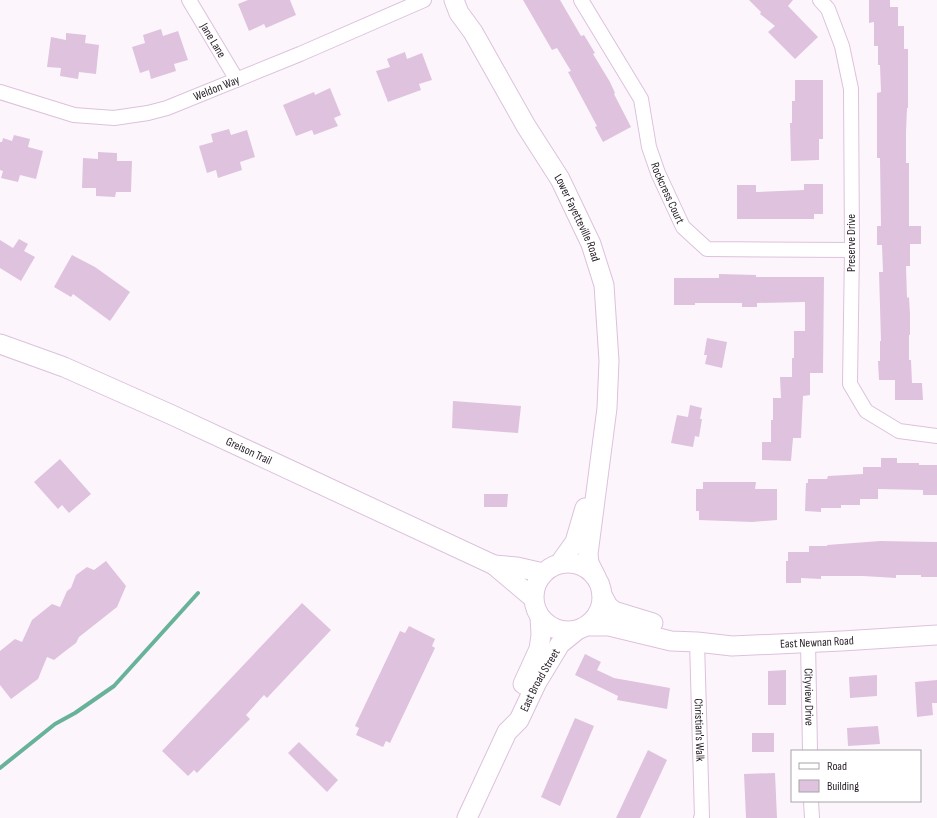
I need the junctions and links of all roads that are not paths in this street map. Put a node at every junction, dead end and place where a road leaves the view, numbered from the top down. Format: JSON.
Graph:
{"nodes":[{"id":1,"x":189,"y":0,"type":"edge"},
{"id":2,"x":424,"y":0,"type":"edge"},
{"id":3,"x":454,"y":0,"type":"edge"},
{"id":4,"x":581,"y":0,"type":"edge"},
{"id":5,"x":820,"y":0,"type":"edge"},
{"id":6,"x":237,"y":80,"type":"junction"},
{"id":7,"x":0,"y":92,"type":"edge"},
{"id":8,"x":852,"y":250,"type":"junction"},
{"id":9,"x":0,"y":344,"type":"edge"},
{"id":10,"x":937,"y":436,"type":"edge"},
{"id":11,"x":599,"y":463,"type":"junction"},
{"id":12,"x":560,"y":563,"type":"junction"},
{"id":13,"x":494,"y":565,"type":"junction"},
{"id":14,"x":543,"y":573,"type":"junction"},
{"id":15,"x":599,"y":586,"type":"junction"},
{"id":16,"x":534,"y":598,"type":"junction"},
{"id":17,"x":540,"y":617,"type":"junction"},
{"id":18,"x":581,"y":629,"type":"junction"},
{"id":19,"x":937,"y":635,"type":"edge"},
{"id":20,"x":697,"y":642,"type":"junction"},
{"id":21,"x":808,"y":642,"type":"junction"},
{"id":22,"x":507,"y":732,"type":"junction"},
{"id":23,"x":810,"y":750,"type":"edge"},
{"id":24,"x":811,"y":802,"type":"edge"},
{"id":25,"x":467,"y":818,"type":"edge"},
{"id":26,"x":701,"y":818,"type":"edge"},
{"id":27,"x":812,"y":818,"type":"edge"}],
"edges":[{"from":1,"to":6,"type":"street","name":"Jane Lane"},
{"from":2,"to":6,"type":"street","name":"Weldon Way"},
{"from":3,"to":11,"type":"street","name":"Lower Fayetteville Road"},
{"from":4,"to":8,"type":"street","name":"Rockcress Court"},
{"from":5,"to":8,"type":"street","name":"Preserve Drive"},
{"from":6,"to":7,"type":"street","name":"Weldon Way"},
{"from":8,"to":10,"type":"street","name":"Preserve Drive"},
{"from":9,"to":13,"type":"street","name":"Greison Trail"},
{"from":11,"to":12,"type":"street","name":"Lower Fayetteville Road"},
{"from":11,"to":15,"type":"street","name":"Lower Fayetteville Road"},
{"from":12,"to":14,"type":"street"},
{"from":12,"to":15,"type":"street"},
{"from":13,"to":14,"type":"street","name":"Greison Trail"},
{"from":13,"to":16,"type":"street","name":"Greison Trail"},
{"from":14,"to":16,"type":"street"},
{"from":15,"to":18,"type":"street","name":"East Broad Street"},
{"from":15,"to":20,"type":"street","name":"East Newnan Road"},
{"from":16,"to":17,"type":"street","name":"East Broad Street"},
{"from":17,"to":18,"type":"street","name":"East Broad Street"},
{"from":17,"to":22,"type":"street","name":"East Broad Street"},
{"from":18,"to":20,"type":"street","name":"East Newnan Road"},
{"from":18,"to":22,"type":"street","name":"East Broad Street"},
{"from":19,"to":21,"type":"street","name":"East Newnan Road"},
{"from":20,"to":21,"type":"street","name":"East Newnan Road"},
{"from":20,"to":26,"type":"street","name":"Christian's Walk"},
{"from":21,"to":23,"type":"street","name":"Cityview Drive"},
{"from":22,"to":25,"type":"street","name":"East Broad Street"},
{"from":24,"to":27,"type":"street"}]}
